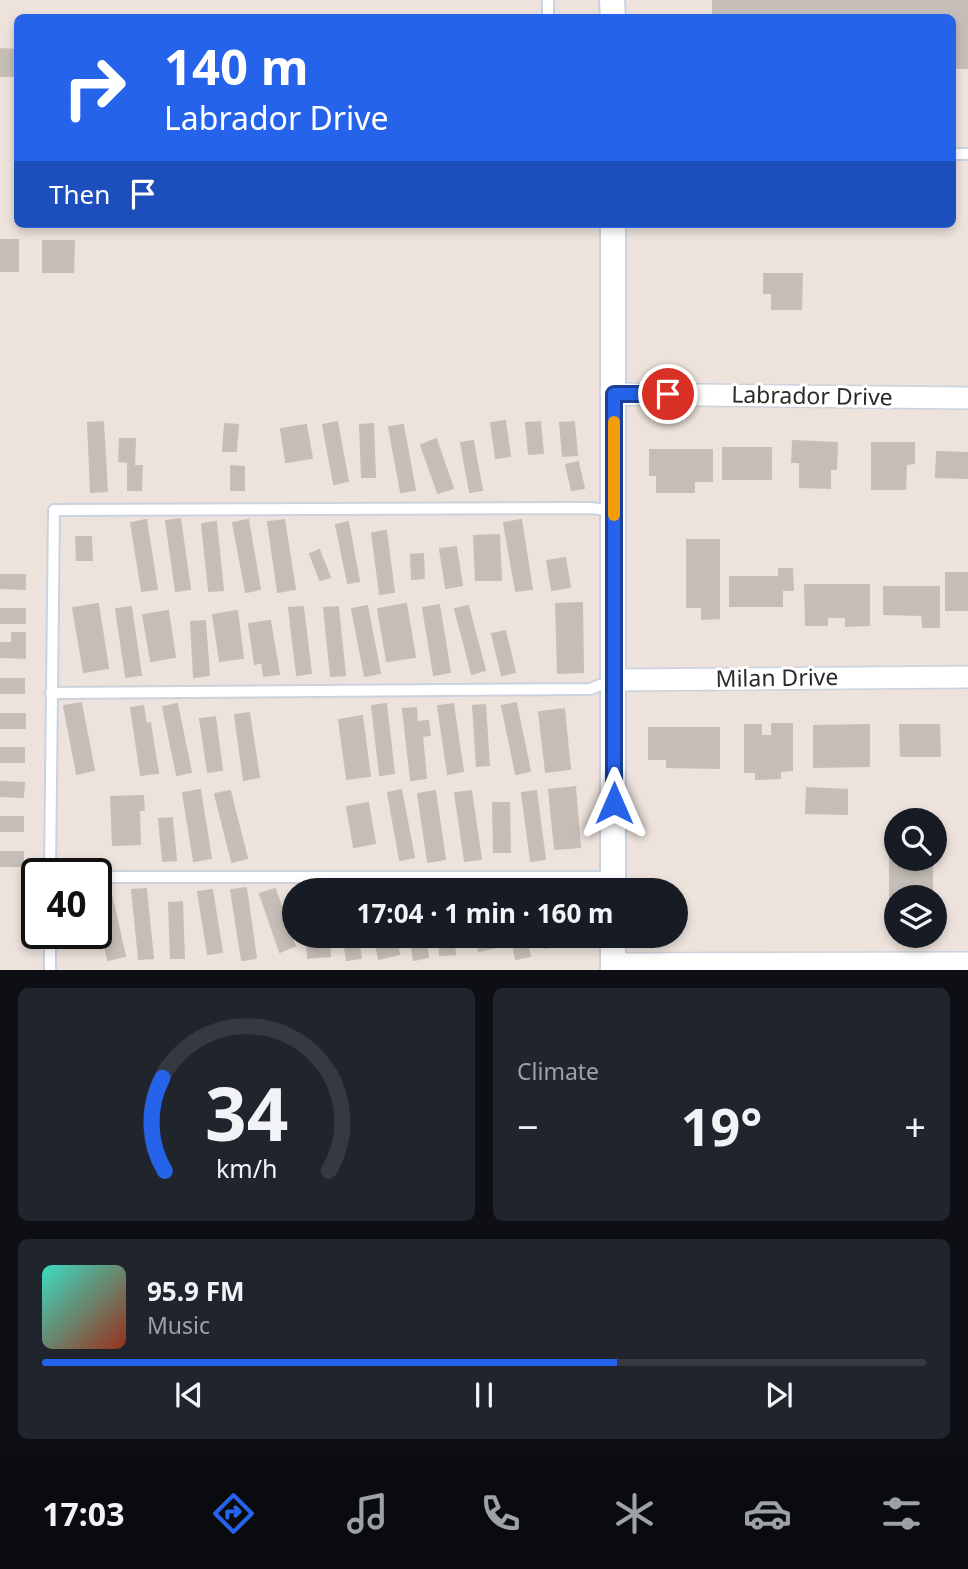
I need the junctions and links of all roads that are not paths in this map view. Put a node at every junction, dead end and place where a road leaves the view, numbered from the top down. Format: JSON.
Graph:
{"nodes":[{"id":1,"x":613,"y":228,"type":"edge"},
{"id":2,"x":614,"y":394,"type":"junction"},
{"id":3,"x":968,"y":398,"type":"edge"},
{"id":4,"x":614,"y":511,"type":"junction"},
{"id":5,"x":968,"y":677,"type":"edge"},
{"id":6,"x":614,"y":680,"type":"junction"},
{"id":7,"x":51,"y":693,"type":"junction"},
{"id":8,"x":50,"y":858,"type":"edge"},
{"id":9,"x":112,"y":877,"type":"edge"},
{"id":10,"x":613,"y":878,"type":"edge"},
{"id":11,"x":282,"y":880,"type":"edge"},
{"id":12,"x":613,"y":948,"type":"edge"},
{"id":13,"x":50,"y":949,"type":"edge"},
{"id":14,"x":968,"y":963,"type":"edge"},
{"id":15,"x":613,"y":967,"type":"edge"},
{"id":16,"x":50,"y":970,"type":"edge"}],
"edges":[{"from":1,"to":2,"type":"street"},
{"from":2,"to":3,"type":"street","name":"Labrador Drive"},
{"from":2,"to":4,"type":"street"},
{"from":4,"to":6,"type":"street"},
{"from":4,"to":7,"type":"lane"},
{"from":5,"to":6,"type":"street","name":"Milan Drive"},
{"from":6,"to":7,"type":"lane"},
{"from":6,"to":10,"type":"street"},
{"from":7,"to":8,"type":"lane"},
{"from":9,"to":11,"type":"lane"},
{"from":12,"to":15,"type":"street"},
{"from":13,"to":16,"type":"lane"},
{"from":14,"to":15,"type":"street"}]}
